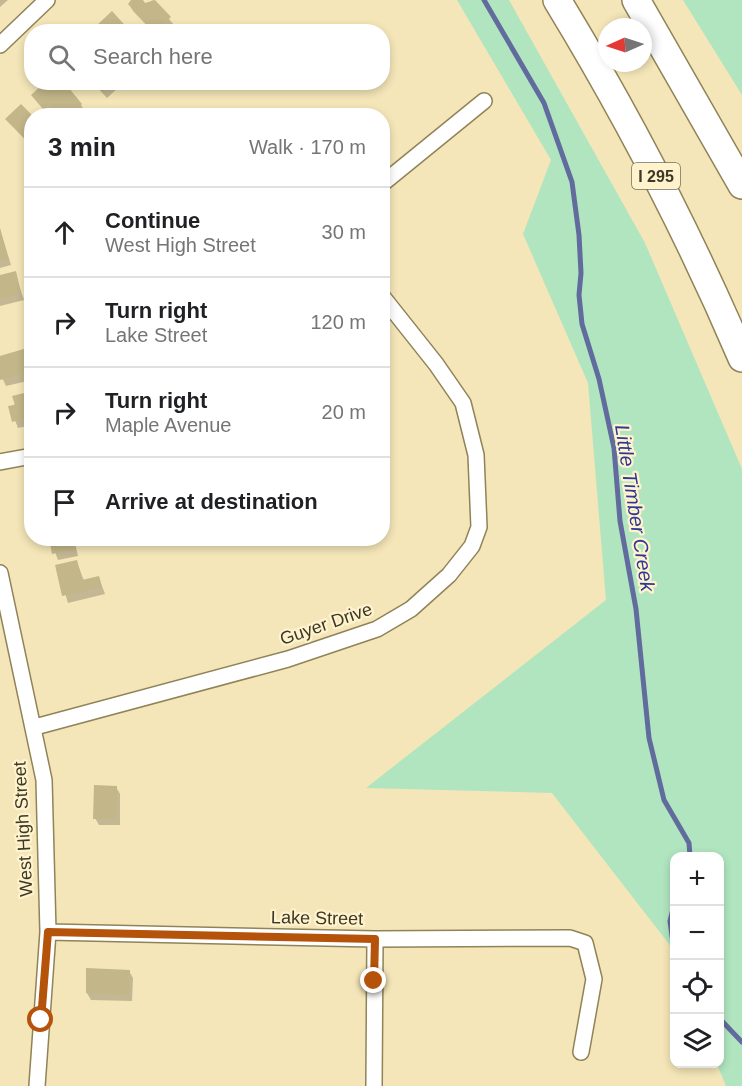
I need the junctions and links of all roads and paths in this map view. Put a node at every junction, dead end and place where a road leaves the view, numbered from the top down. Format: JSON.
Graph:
{"nodes":[{"id":1,"x":47,"y":0,"type":"edge"},
{"id":2,"x":557,"y":0,"type":"edge"},
{"id":3,"x":636,"y":0,"type":"edge"},
{"id":4,"x":0,"y":45,"type":"edge"},
{"id":5,"x":484,"y":101,"type":"dead end"},
{"id":6,"x":390,"y":177,"type":"edge"},
{"id":7,"x":742,"y":185,"type":"edge"},
{"id":8,"x":390,"y":306,"type":"edge"},
{"id":9,"x":742,"y":358,"type":"edge"},
{"id":10,"x":24,"y":458,"type":"edge"},
{"id":11,"x":0,"y":462,"type":"edge"},
{"id":12,"x":0,"y":573,"type":"edge"},
{"id":13,"x":35,"y":727,"type":"junction"},
{"id":14,"x":48,"y":932,"type":"junction"},
{"id":15,"x":375,"y":939,"type":"junction"},
{"id":16,"x":581,"y":1052,"type":"dead end"},
{"id":17,"x":37,"y":1086,"type":"edge"},
{"id":18,"x":374,"y":1086,"type":"edge"}],
"edges":[{"from":1,"to":4,"type":"street"},
{"from":2,"to":9,"type":"highway","number":"I 295"},
{"from":3,"to":7,"type":"highway"},
{"from":5,"to":6,"type":"street"},
{"from":8,"to":13,"type":"street","name":"Guyer Drive"},
{"from":10,"to":11,"type":"street"},
{"from":12,"to":13,"type":"street","name":"West High Street"},
{"from":13,"to":14,"type":"street","name":"West High Street"},
{"from":14,"to":15,"type":"street","name":"Lake Street"},
{"from":14,"to":17,"type":"street","name":"West High Street"},
{"from":15,"to":16,"type":"street","name":"Lake Street"},
{"from":15,"to":18,"type":"street"}]}
